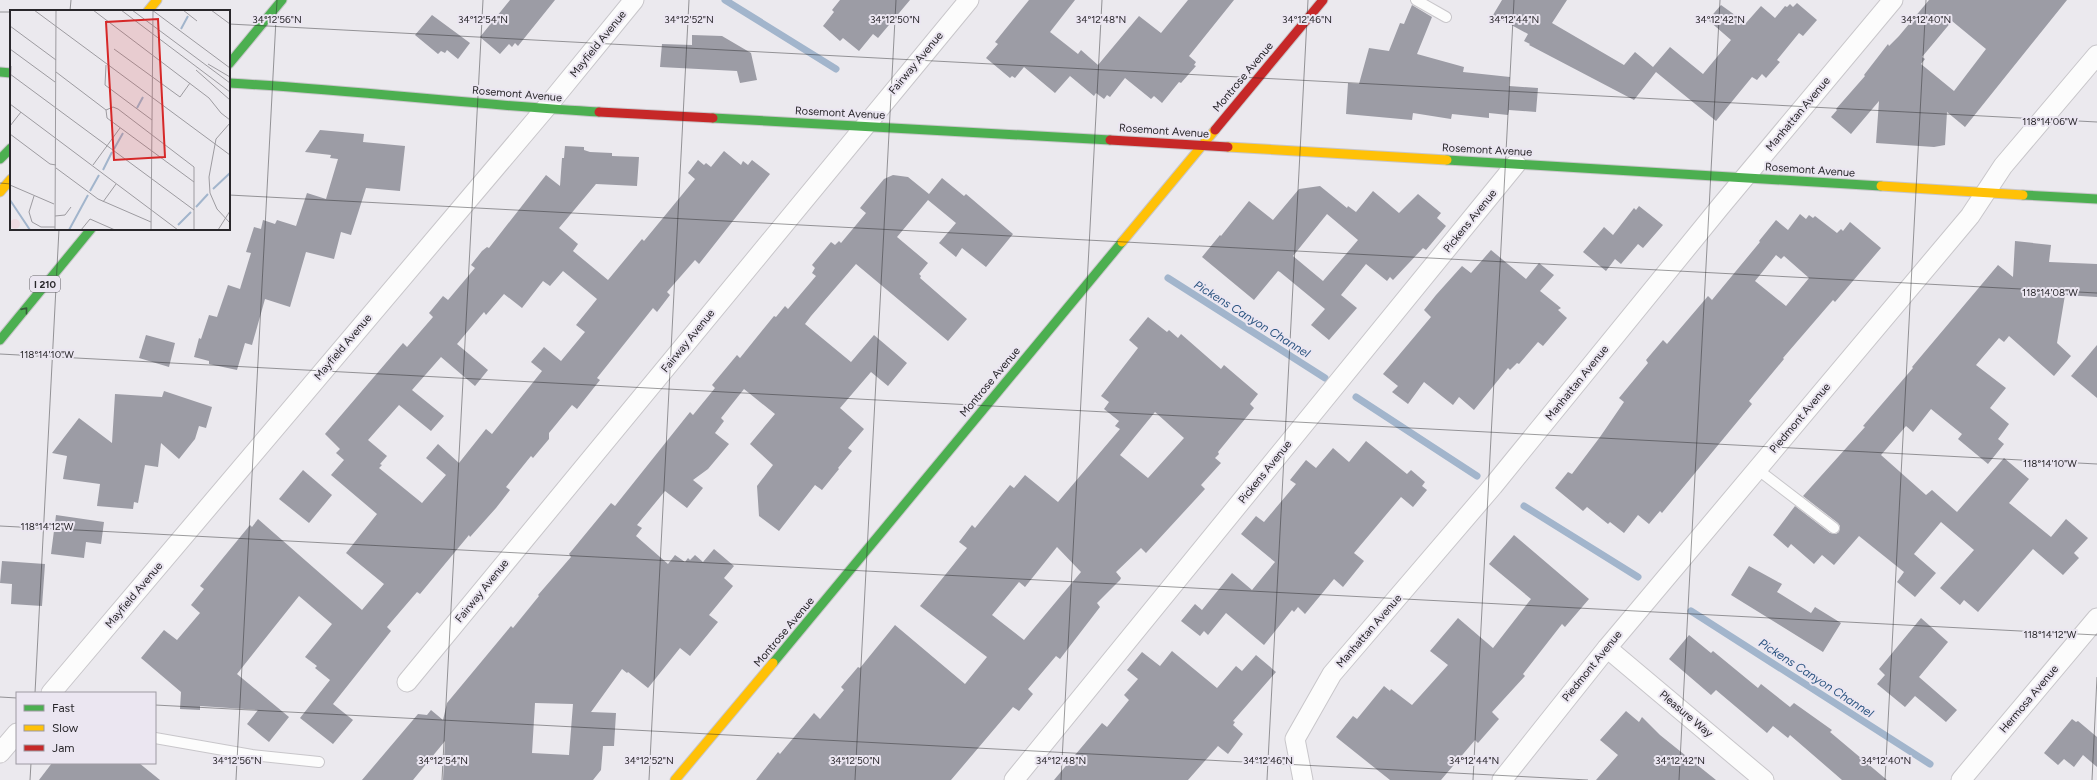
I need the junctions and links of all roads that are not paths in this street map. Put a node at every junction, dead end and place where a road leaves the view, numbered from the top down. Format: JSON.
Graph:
{"nodes":[{"id":1,"x":282,"y":0,"type":"edge"},
{"id":2,"x":634,"y":0,"type":"edge"},
{"id":3,"x":969,"y":0,"type":"edge"},
{"id":4,"x":1323,"y":0,"type":"edge"},
{"id":5,"x":1416,"y":0,"type":"edge"},
{"id":6,"x":1893,"y":0,"type":"edge"},
{"id":7,"x":156,"y":1,"type":"edge"},
{"id":8,"x":148,"y":10,"type":"edge"},
{"id":9,"x":1446,"y":17,"type":"dead end"},
{"id":10,"x":2097,"y":55,"type":"edge"},
{"id":11,"x":230,"y":63,"type":"edge"},
{"id":12,"x":0,"y":72,"type":"edge"},
{"id":13,"x":10,"y":73,"type":"edge"},
{"id":14,"x":230,"y":83,"type":"edge"},
{"id":15,"x":545,"y":109,"type":"junction"},
{"id":16,"x":864,"y":126,"type":"junction"},
{"id":17,"x":1201,"y":145,"type":"junction"},
{"id":18,"x":10,"y":149,"type":"edge"},
{"id":19,"x":0,"y":159,"type":"edge"},
{"id":20,"x":1516,"y":164,"type":"junction"},
{"id":21,"x":1745,"y":178,"type":"junction"},
{"id":22,"x":10,"y":180,"type":"edge"},
{"id":23,"x":0,"y":192,"type":"edge"},
{"id":24,"x":1985,"y":193,"type":"junction"},
{"id":25,"x":2097,"y":199,"type":"edge"},
{"id":26,"x":90,"y":230,"type":"edge"},
{"id":27,"x":0,"y":340,"type":"edge"},
{"id":28,"x":1757,"y":469,"type":"junction"},
{"id":29,"x":1834,"y":528,"type":"dead end"},
{"id":30,"x":2097,"y":618,"type":"edge"},
{"id":31,"x":1607,"y":648,"type":"junction"},
{"id":32,"x":408,"y":682,"type":"dead end"},
{"id":33,"x":52,"y":692,"type":"edge"},
{"id":34,"x":16,"y":734,"type":"edge"},
{"id":35,"x":156,"y":738,"type":"edge"},
{"id":36,"x":0,"y":753,"type":"edge"},
{"id":37,"x":319,"y":762,"type":"dead end"},
{"id":38,"x":675,"y":780,"type":"edge"},
{"id":39,"x":1014,"y":780,"type":"edge"},
{"id":40,"x":1303,"y":780,"type":"edge"},
{"id":41,"x":1502,"y":780,"type":"edge"},
{"id":42,"x":1764,"y":780,"type":"edge"},
{"id":43,"x":1961,"y":780,"type":"edge"}],
"edges":[{"from":1,"to":11,"type":"main road"},
{"from":2,"to":15,"type":"street","name":"Mayfield Avenue"},
{"from":3,"to":16,"type":"street","name":"Fairway Avenue"},
{"from":4,"to":17,"type":"main road","name":"Montrose Avenue"},
{"from":5,"to":9,"type":"lane"},
{"from":6,"to":21,"type":"street","name":"Manhattan Avenue"},
{"from":7,"to":8,"type":"main road"},
{"from":10,"to":24,"type":"street","name":"Piedmont Avenue"},
{"from":12,"to":13,"type":"main road"},
{"from":14,"to":15,"type":"main road","name":"Rosemont Avenue"},
{"from":15,"to":16,"type":"main road","name":"Rosemont Avenue"},
{"from":15,"to":33,"type":"street","name":"Mayfield Avenue"},
{"from":16,"to":17,"type":"main road","name":"Rosemont Avenue"},
{"from":16,"to":32,"type":"street","name":"Fairway Avenue"},
{"from":17,"to":20,"type":"main road","name":"Rosemont Avenue"},
{"from":17,"to":38,"type":"main road","name":"Montrose Avenue"},
{"from":18,"to":19,"type":"main road"},
{"from":20,"to":21,"type":"main road","name":"Rosemont Avenue"},
{"from":20,"to":39,"type":"street","name":"Pickens Avenue"},
{"from":21,"to":24,"type":"main road","name":"Rosemont Avenue"},
{"from":21,"to":40,"type":"street","name":"Manhattan Avenue"},
{"from":22,"to":23,"type":"main road"},
{"from":24,"to":25,"type":"main road","name":"Rosemont Avenue"},
{"from":24,"to":28,"type":"street","name":"Piedmont Avenue"},
{"from":27,"to":26,"type":"main road","number":"I 210","one_way":true},
{"from":28,"to":29,"type":"lane"},
{"from":28,"to":31,"type":"street","name":"Piedmont Avenue"},
{"from":30,"to":43,"type":"street","name":"Hermosa Avenue"},
{"from":31,"to":41,"type":"street","name":"Piedmont Avenue"},
{"from":31,"to":42,"type":"street","name":"Pleasure Way"},
{"from":34,"to":36,"type":"street"},
{"from":35,"to":37,"type":"lane"}]}
